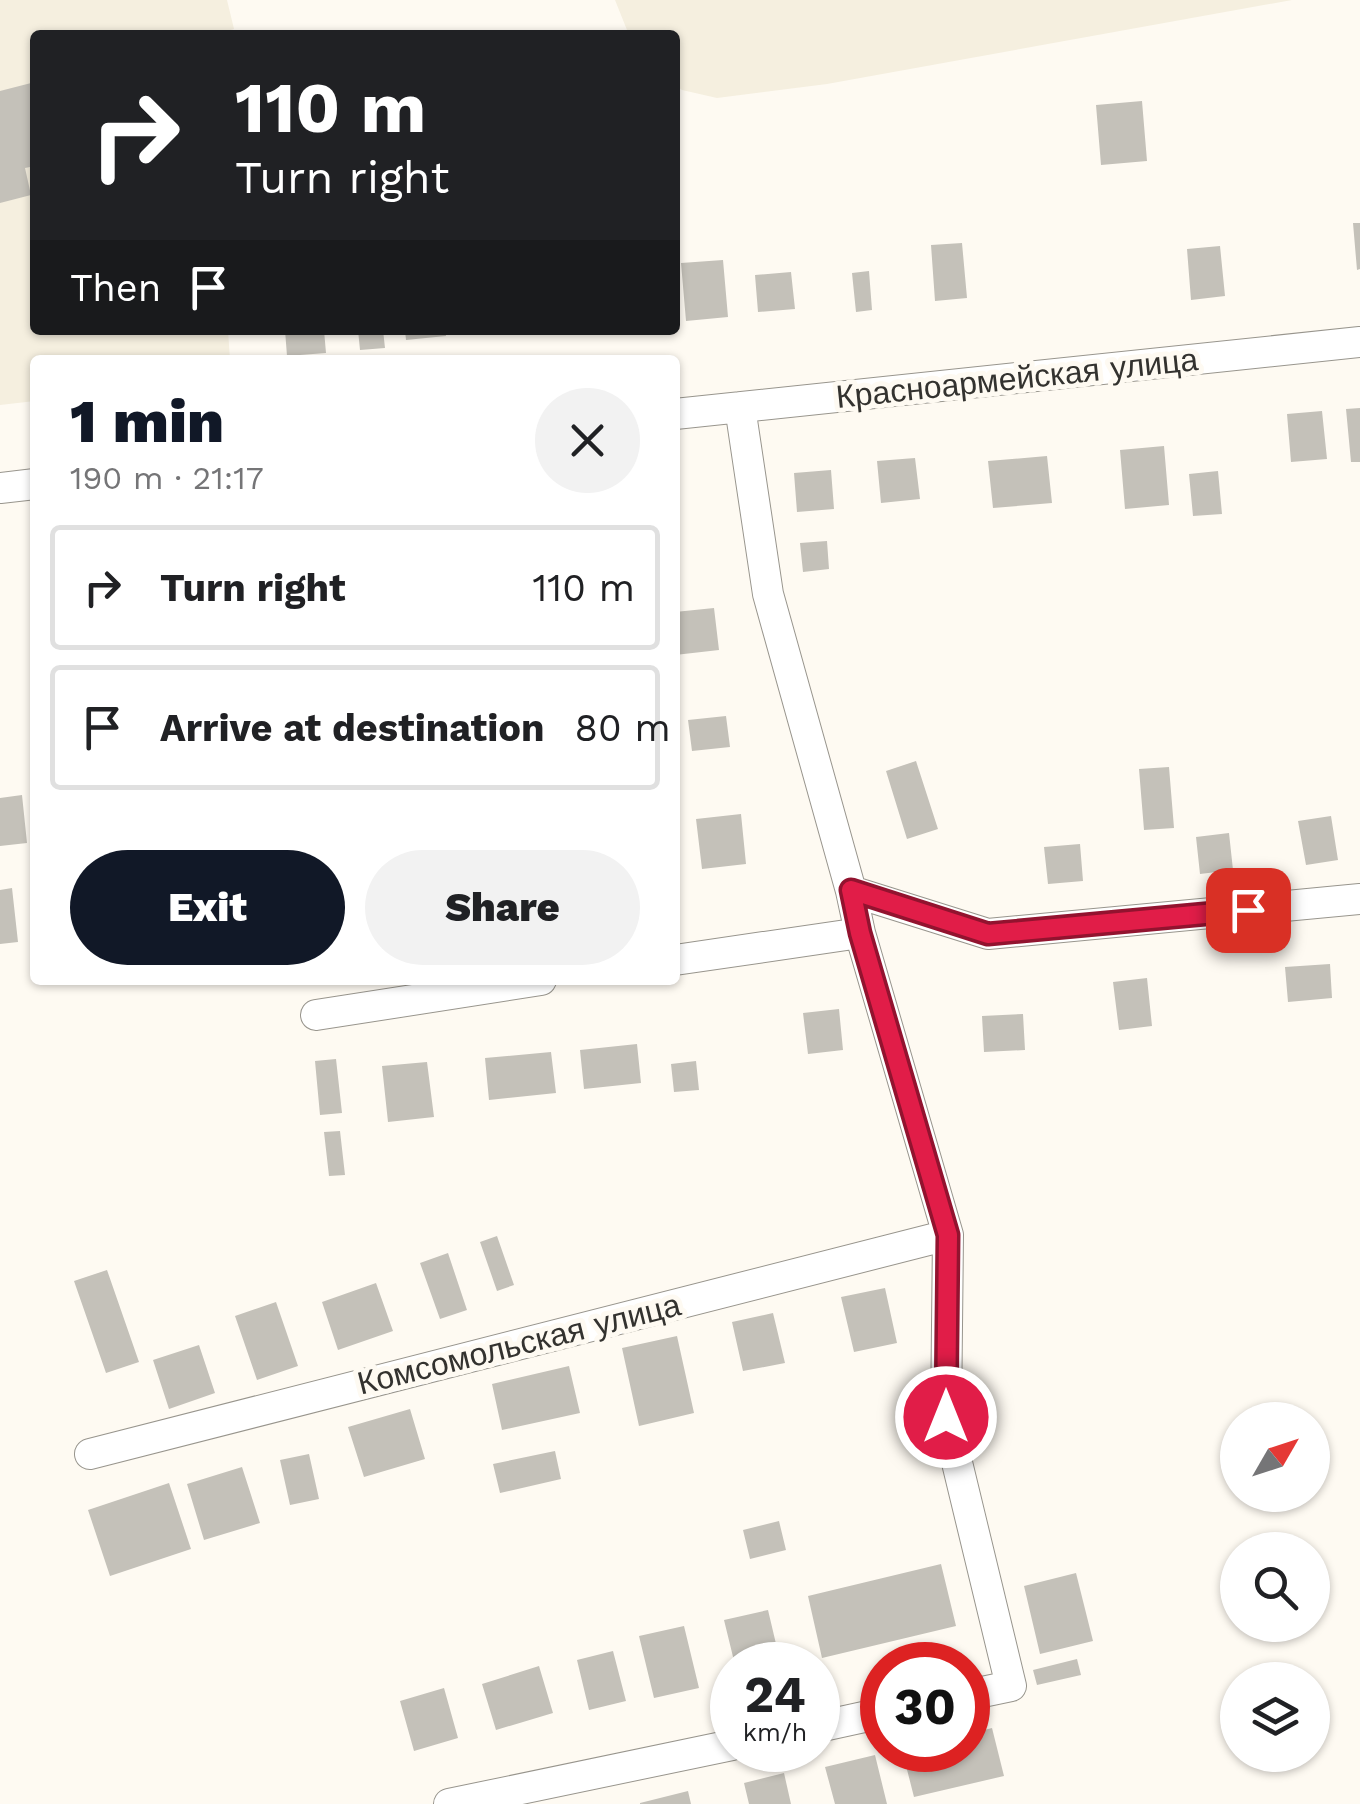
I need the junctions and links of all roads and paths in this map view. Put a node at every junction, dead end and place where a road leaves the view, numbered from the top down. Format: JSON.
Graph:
{"nodes":[{"id":1,"x":1360,"y":342,"type":"edge"},
{"id":2,"x":740,"y":407,"type":"junction"},
{"id":3,"x":680,"y":413,"type":"edge"},
{"id":4,"x":30,"y":485,"type":"edge"},
{"id":5,"x":0,"y":488,"type":"edge"},
{"id":6,"x":851,"y":890,"type":"junction"},
{"id":7,"x":1360,"y":899,"type":"edge"},
{"id":8,"x":860,"y":933,"type":"junction"},
{"id":9,"x":680,"y":959,"type":"edge"},
{"id":10,"x":508,"y":985,"type":"edge"},
{"id":11,"x":316,"y":1015,"type":"dead end"},
{"id":12,"x":948,"y":1235,"type":"junction"},
{"id":13,"x":90,"y":1454,"type":"dead end"},
{"id":14,"x":990,"y":1690,"type":"edge"},
{"id":15,"x":710,"y":1749,"type":"edge"},
{"id":16,"x":450,"y":1804,"type":"edge"}],
"edges":[{"from":1,"to":2,"type":"street","name":"Красноармейская улица"},
{"from":2,"to":3,"type":"street","name":"Красноармейская улица"},
{"from":2,"to":6,"type":"street"},
{"from":4,"to":5,"type":"street"},
{"from":6,"to":7,"type":"street"},
{"from":6,"to":8,"type":"street"},
{"from":8,"to":9,"type":"street"},
{"from":8,"to":12,"type":"street"},
{"from":10,"to":11,"type":"street"},
{"from":12,"to":13,"type":"street","name":"Комсомольская улица"},
{"from":12,"to":14,"type":"street"},
{"from":15,"to":16,"type":"street"}]}
